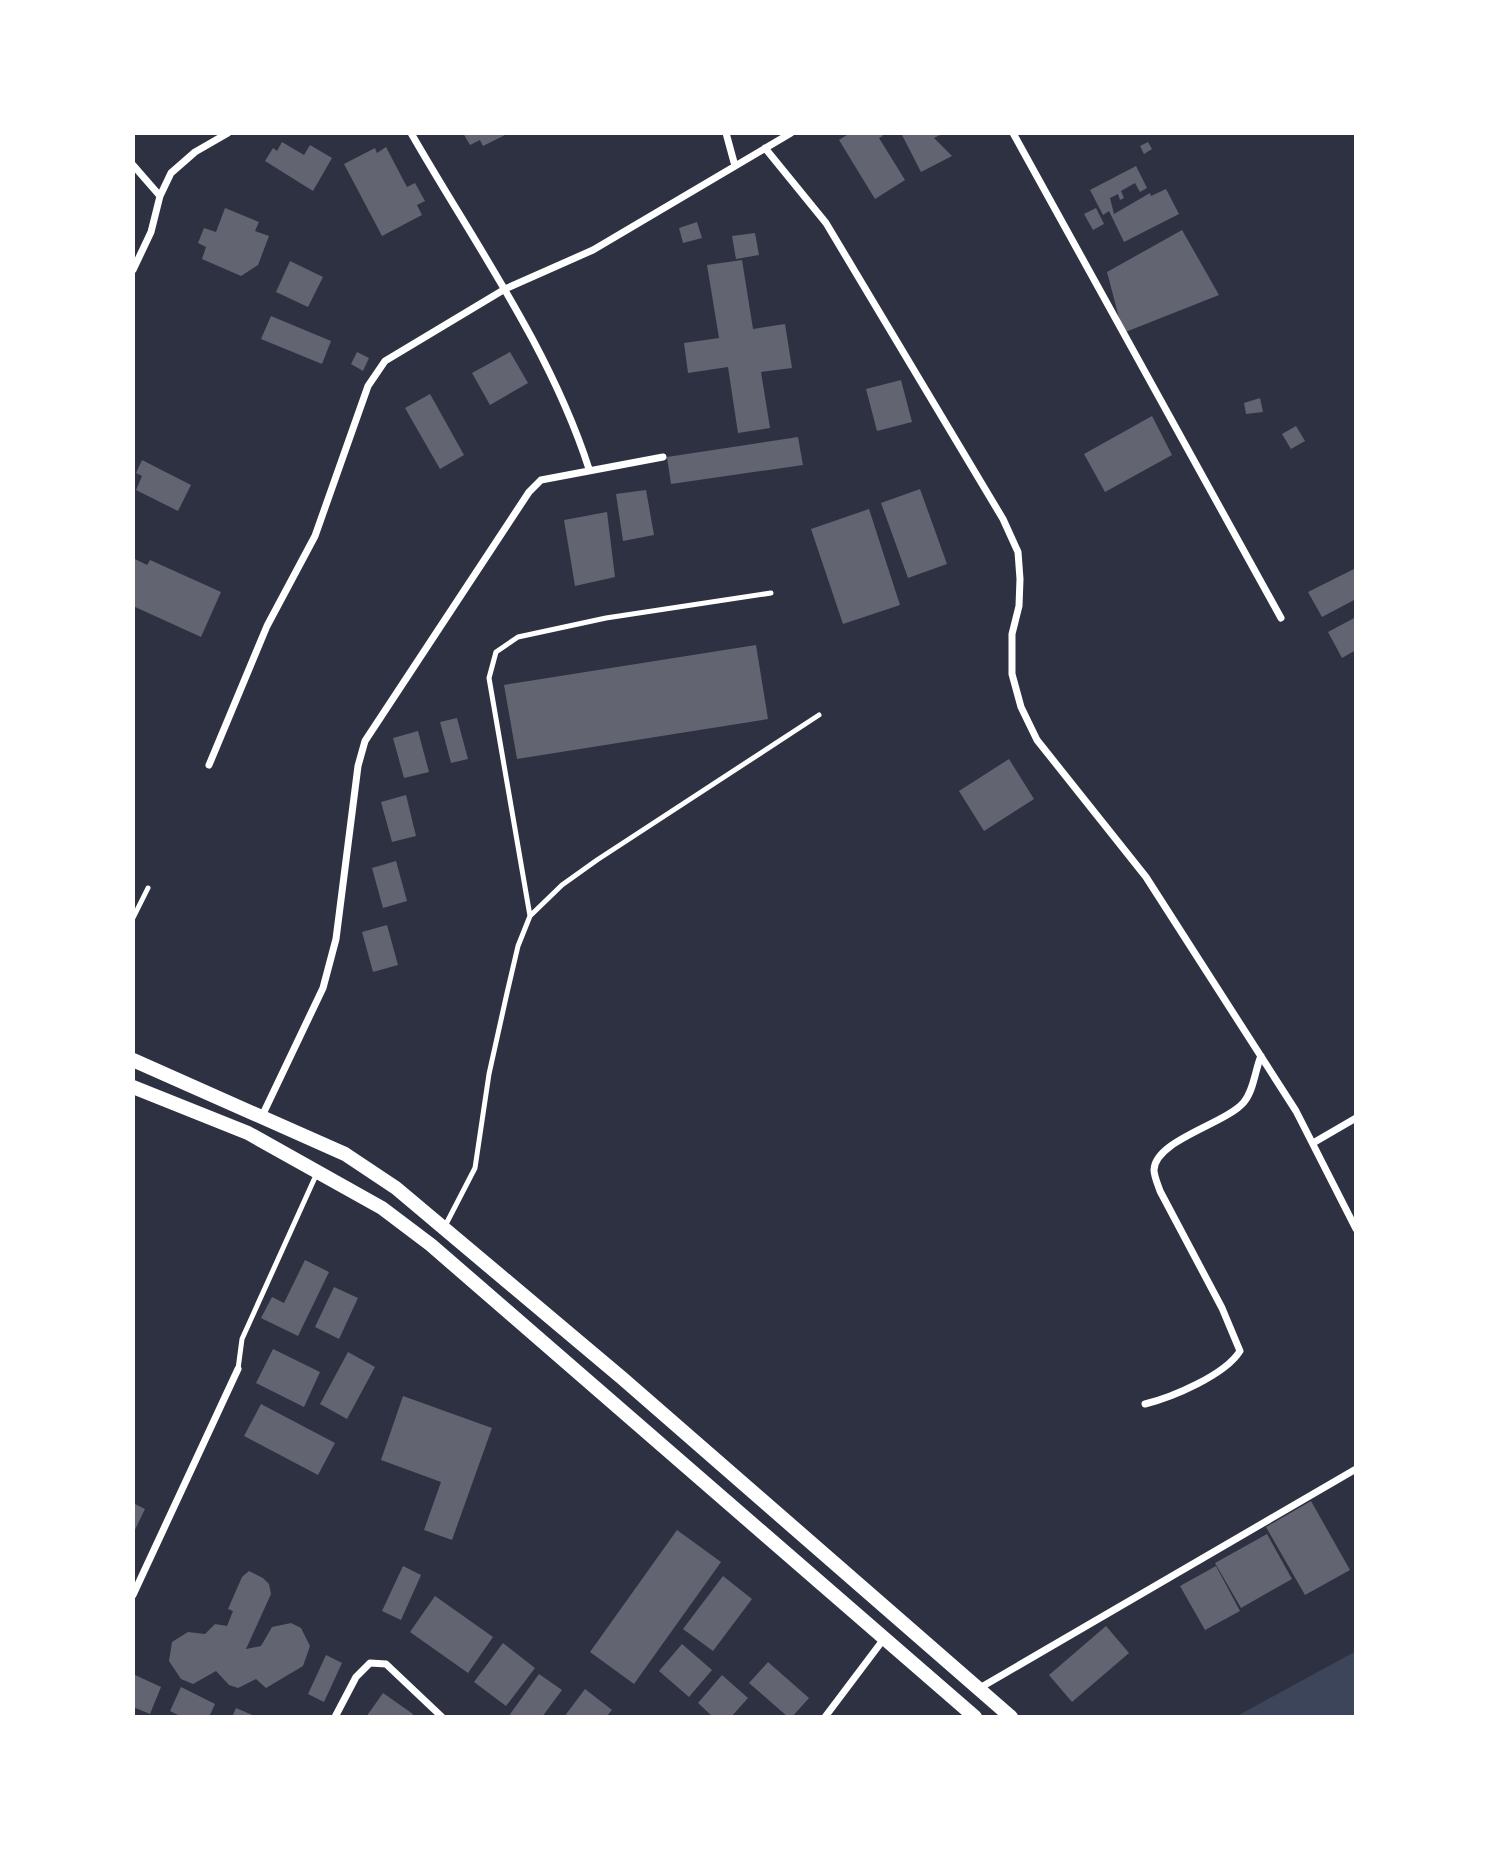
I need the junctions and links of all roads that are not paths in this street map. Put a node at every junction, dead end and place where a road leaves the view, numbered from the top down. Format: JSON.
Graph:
{"nodes":[{"id":1,"x":229,"y":133,"type":"edge"},
{"id":2,"x":411,"y":133,"type":"edge"},
{"id":3,"x":726,"y":133,"type":"edge"},
{"id":4,"x":791,"y":133,"type":"edge"},
{"id":5,"x":1013,"y":133,"type":"edge"},
{"id":6,"x":765,"y":148,"type":"junction"},
{"id":7,"x":133,"y":165,"type":"edge"},
{"id":8,"x":735,"y":166,"type":"junction"},
{"id":9,"x":160,"y":196,"type":"junction"},
{"id":10,"x":133,"y":270,"type":"edge"},
{"id":11,"x":505,"y":289,"type":"junction"},
{"id":12,"x":663,"y":457,"type":"dead end"},
{"id":13,"x":589,"y":469,"type":"junction"},
{"id":14,"x":771,"y":593,"type":"dead end"},
{"id":15,"x":1281,"y":618,"type":"dead end"},
{"id":16,"x":819,"y":715,"type":"dead end"},
{"id":17,"x":209,"y":765,"type":"dead end"},
{"id":18,"x":148,"y":888,"type":"dead end"},
{"id":19,"x":530,"y":916,"type":"junction"},
{"id":20,"x":133,"y":918,"type":"edge"},
{"id":21,"x":1261,"y":1056,"type":"junction"},
{"id":22,"x":133,"y":1060,"type":"edge"},
{"id":23,"x":133,"y":1087,"type":"edge"},
{"id":24,"x":262,"y":1116,"type":"junction"},
{"id":25,"x":1356,"y":1118,"type":"edge"},
{"id":26,"x":1313,"y":1143,"type":"junction"},
{"id":27,"x":318,"y":1171,"type":"junction"},
{"id":28,"x":444,"y":1228,"type":"junction"},
{"id":29,"x":1356,"y":1229,"type":"edge"},
{"id":30,"x":239,"y":1369,"type":"joint"},
{"id":31,"x":1145,"y":1404,"type":"dead end"},
{"id":32,"x":1356,"y":1469,"type":"edge"},
{"id":33,"x":133,"y":1595,"type":"edge"},
{"id":34,"x":883,"y":1640,"type":"junction"},
{"id":35,"x":977,"y":1689,"type":"junction"},
{"id":36,"x":335,"y":1717,"type":"edge"},
{"id":37,"x":442,"y":1717,"type":"edge"},
{"id":38,"x":825,"y":1717,"type":"edge"},
{"id":39,"x":975,"y":1717,"type":"edge"},
{"id":40,"x":1011,"y":1717,"type":"edge"}],
"edges":[{"from":1,"to":9,"type":"street"},
{"from":2,"to":11,"type":"street"},
{"from":3,"to":8,"type":"street"},
{"from":4,"to":6,"type":"street"},
{"from":5,"to":15,"type":"street"},
{"from":6,"to":8,"type":"street"},
{"from":6,"to":21,"type":"street"},
{"from":7,"to":9,"type":"street"},
{"from":8,"to":11,"type":"street"},
{"from":9,"to":10,"type":"street"},
{"from":11,"to":13,"type":"street"},
{"from":11,"to":17,"type":"street"},
{"from":12,"to":13,"type":"street"},
{"from":13,"to":24,"type":"street"},
{"from":14,"to":19,"type":"lane"},
{"from":16,"to":19,"type":"lane"},
{"from":18,"to":20,"type":"lane"},
{"from":19,"to":28,"type":"lane"},
{"from":21,"to":26,"type":"street"},
{"from":21,"to":31,"type":"street"},
{"from":22,"to":24,"type":"main road"},
{"from":23,"to":27,"type":"main road"},
{"from":24,"to":28,"type":"main road"},
{"from":25,"to":26,"type":"street"},
{"from":26,"to":29,"type":"street"},
{"from":27,"to":30,"type":"lane"},
{"from":27,"to":34,"type":"main road"},
{"from":28,"to":35,"type":"main road"},
{"from":30,"to":33,"type":"street"},
{"from":32,"to":35,"type":"street"},
{"from":34,"to":38,"type":"street"},
{"from":34,"to":39,"type":"main road"},
{"from":35,"to":40,"type":"main road"},
{"from":36,"to":37,"type":"street"}]}
